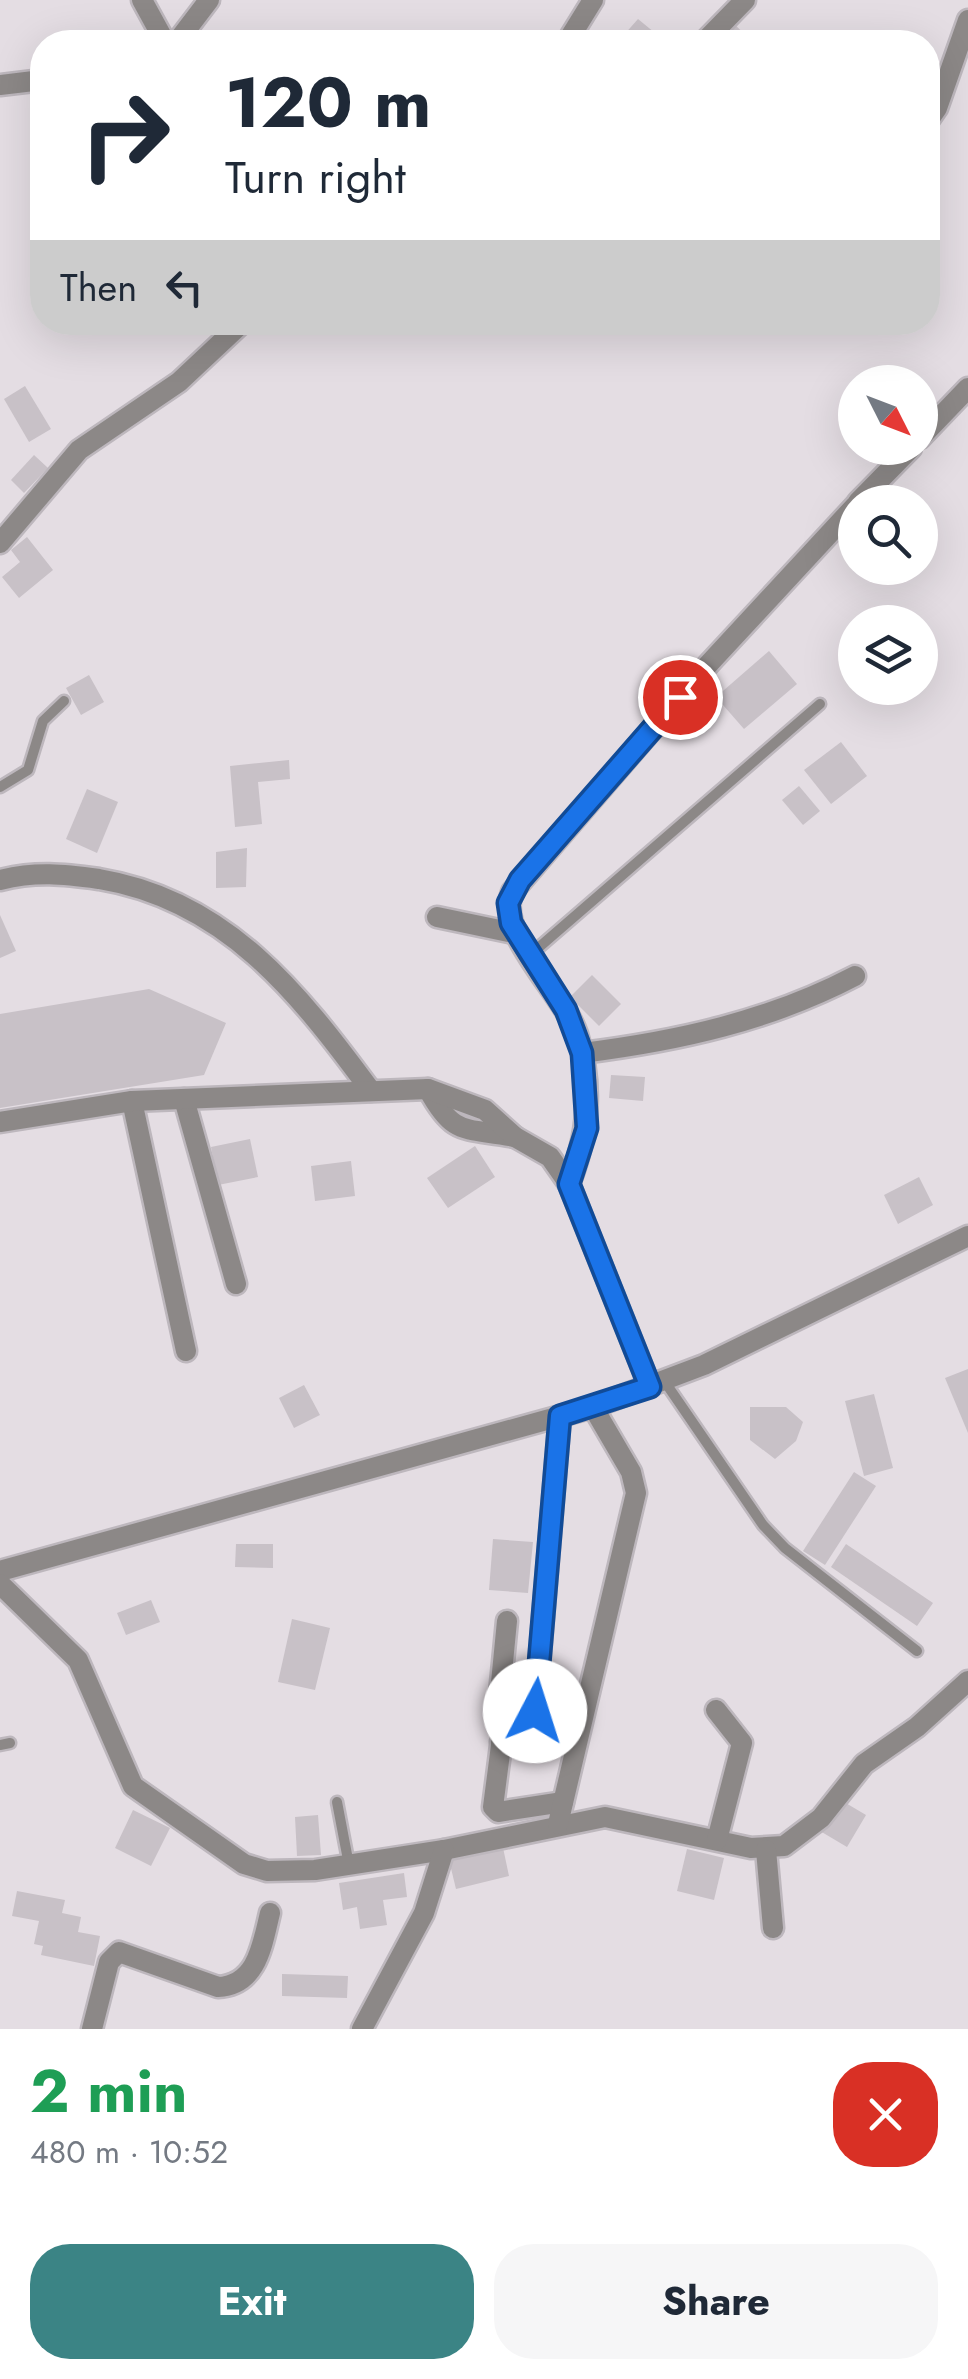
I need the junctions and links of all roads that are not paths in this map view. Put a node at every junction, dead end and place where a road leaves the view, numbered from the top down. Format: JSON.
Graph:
{"nodes":[{"id":1,"x":142,"y":0,"type":"edge"},
{"id":2,"x":209,"y":0,"type":"edge"},
{"id":3,"x":592,"y":0,"type":"edge"},
{"id":4,"x":746,"y":0,"type":"edge"},
{"id":5,"x":968,"y":20,"type":"edge"},
{"id":6,"x":158,"y":30,"type":"edge"},
{"id":7,"x":186,"y":30,"type":"edge"},
{"id":8,"x":574,"y":30,"type":"edge"},
{"id":9,"x":716,"y":30,"type":"edge"},
{"id":10,"x":30,"y":81,"type":"edge"},
{"id":11,"x":0,"y":84,"type":"edge"},
{"id":12,"x":940,"y":99,"type":"edge"},
{"id":13,"x":229,"y":335,"type":"edge"},
{"id":14,"x":968,"y":388,"type":"edge"},
{"id":15,"x":938,"y":419,"type":"edge"},
{"id":16,"x":895,"y":465,"type":"edge"},
{"id":17,"x":875,"y":485,"type":"edge"},
{"id":18,"x":838,"y":524,"type":"edge"},
{"id":19,"x":0,"y":543,"type":"edge"},
{"id":20,"x":64,"y":701,"type":"dead end"},
{"id":21,"x":820,"y":704,"type":"dead end"},
{"id":22,"x":0,"y":787,"type":"edge"},
{"id":23,"x":0,"y":880,"type":"edge"},
{"id":24,"x":437,"y":917,"type":"dead end"},
{"id":25,"x":514,"y":933,"type":"junction"},
{"id":26,"x":530,"y":955,"type":"junction"},
{"id":27,"x":855,"y":976,"type":"dead end"},
{"id":28,"x":582,"y":1053,"type":"junction"},
{"id":29,"x":370,"y":1091,"type":"junction"},
{"id":30,"x":184,"y":1099,"type":"junction"},
{"id":31,"x":132,"y":1101,"type":"junction"},
{"id":32,"x":0,"y":1122,"type":"edge"},
{"id":33,"x":569,"y":1184,"type":"junction"},
{"id":34,"x":968,"y":1236,"type":"edge"},
{"id":35,"x":236,"y":1284,"type":"dead end"},
{"id":36,"x":186,"y":1351,"type":"dead end"},
{"id":37,"x":657,"y":1384,"type":"junction"},
{"id":38,"x":593,"y":1407,"type":"junction"},
{"id":39,"x":560,"y":1416,"type":"junction"},
{"id":40,"x":0,"y":1571,"type":"edge"},
{"id":41,"x":0,"y":1584,"type":"edge"},
{"id":42,"x":508,"y":1621,"type":"dead end"},
{"id":43,"x":917,"y":1651,"type":"dead end"},
{"id":44,"x":968,"y":1682,"type":"edge"},
{"id":45,"x":501,"y":1684,"type":"junction"},
{"id":46,"x":538,"y":1684,"type":"junction"},
{"id":47,"x":716,"y":1710,"type":"dead end"},
{"id":48,"x":500,"y":1742,"type":"junction"},
{"id":49,"x":337,"y":1802,"type":"dead end"},
{"id":50,"x":563,"y":1802,"type":"junction"},
{"id":51,"x":558,"y":1824,"type":"junction"},
{"id":52,"x":717,"y":1840,"type":"junction"},
{"id":53,"x":444,"y":1850,"type":"junction"},
{"id":54,"x":766,"y":1850,"type":"junction"},
{"id":55,"x":349,"y":1864,"type":"junction"},
{"id":56,"x":270,"y":1913,"type":"dead end"},
{"id":57,"x":773,"y":1928,"type":"dead end"},
{"id":58,"x":92,"y":2029,"type":"edge"},
{"id":59,"x":362,"y":2029,"type":"edge"}],
"edges":[{"from":1,"to":6,"type":"street"},
{"from":2,"to":7,"type":"street"},
{"from":3,"to":8,"type":"street"},
{"from":4,"to":9,"type":"street"},
{"from":5,"to":12,"type":"street"},
{"from":10,"to":11,"type":"street"},
{"from":13,"to":19,"type":"street"},
{"from":14,"to":15,"type":"street"},
{"from":16,"to":17,"type":"street"},
{"from":18,"to":25,"type":"street"},
{"from":20,"to":22,"type":"lane"},
{"from":21,"to":26,"type":"lane"},
{"from":23,"to":29,"type":"street"},
{"from":24,"to":25,"type":"street"},
{"from":25,"to":26,"type":"street"},
{"from":26,"to":28,"type":"street"},
{"from":27,"to":28,"type":"street"},
{"from":28,"to":33,"type":"street"},
{"from":29,"to":30,"type":"street"},
{"from":29,"to":33,"type":"street"},
{"from":30,"to":31,"type":"street"},
{"from":30,"to":35,"type":"street"},
{"from":31,"to":32,"type":"street"},
{"from":31,"to":36,"type":"street"},
{"from":33,"to":37,"type":"street"},
{"from":34,"to":37,"type":"street"},
{"from":37,"to":38,"type":"street"},
{"from":37,"to":43,"type":"lane"},
{"from":38,"to":39,"type":"street"},
{"from":38,"to":50,"type":"street"},
{"from":39,"to":40,"type":"street"},
{"from":39,"to":46,"type":"street"},
{"from":41,"to":55,"type":"street"},
{"from":42,"to":45,"type":"street"},
{"from":44,"to":54,"type":"street"},
{"from":45,"to":46,"type":"street"},
{"from":45,"to":48,"type":"street"},
{"from":46,"to":48,"type":"street"},
{"from":47,"to":52,"type":"street"},
{"from":48,"to":50,"type":"street"},
{"from":49,"to":55,"type":"lane"},
{"from":50,"to":51,"type":"street"},
{"from":51,"to":52,"type":"street"},
{"from":51,"to":53,"type":"street"},
{"from":52,"to":54,"type":"street"},
{"from":53,"to":55,"type":"street"},
{"from":53,"to":59,"type":"street"},
{"from":54,"to":57,"type":"street"},
{"from":56,"to":58,"type":"street"}]}
